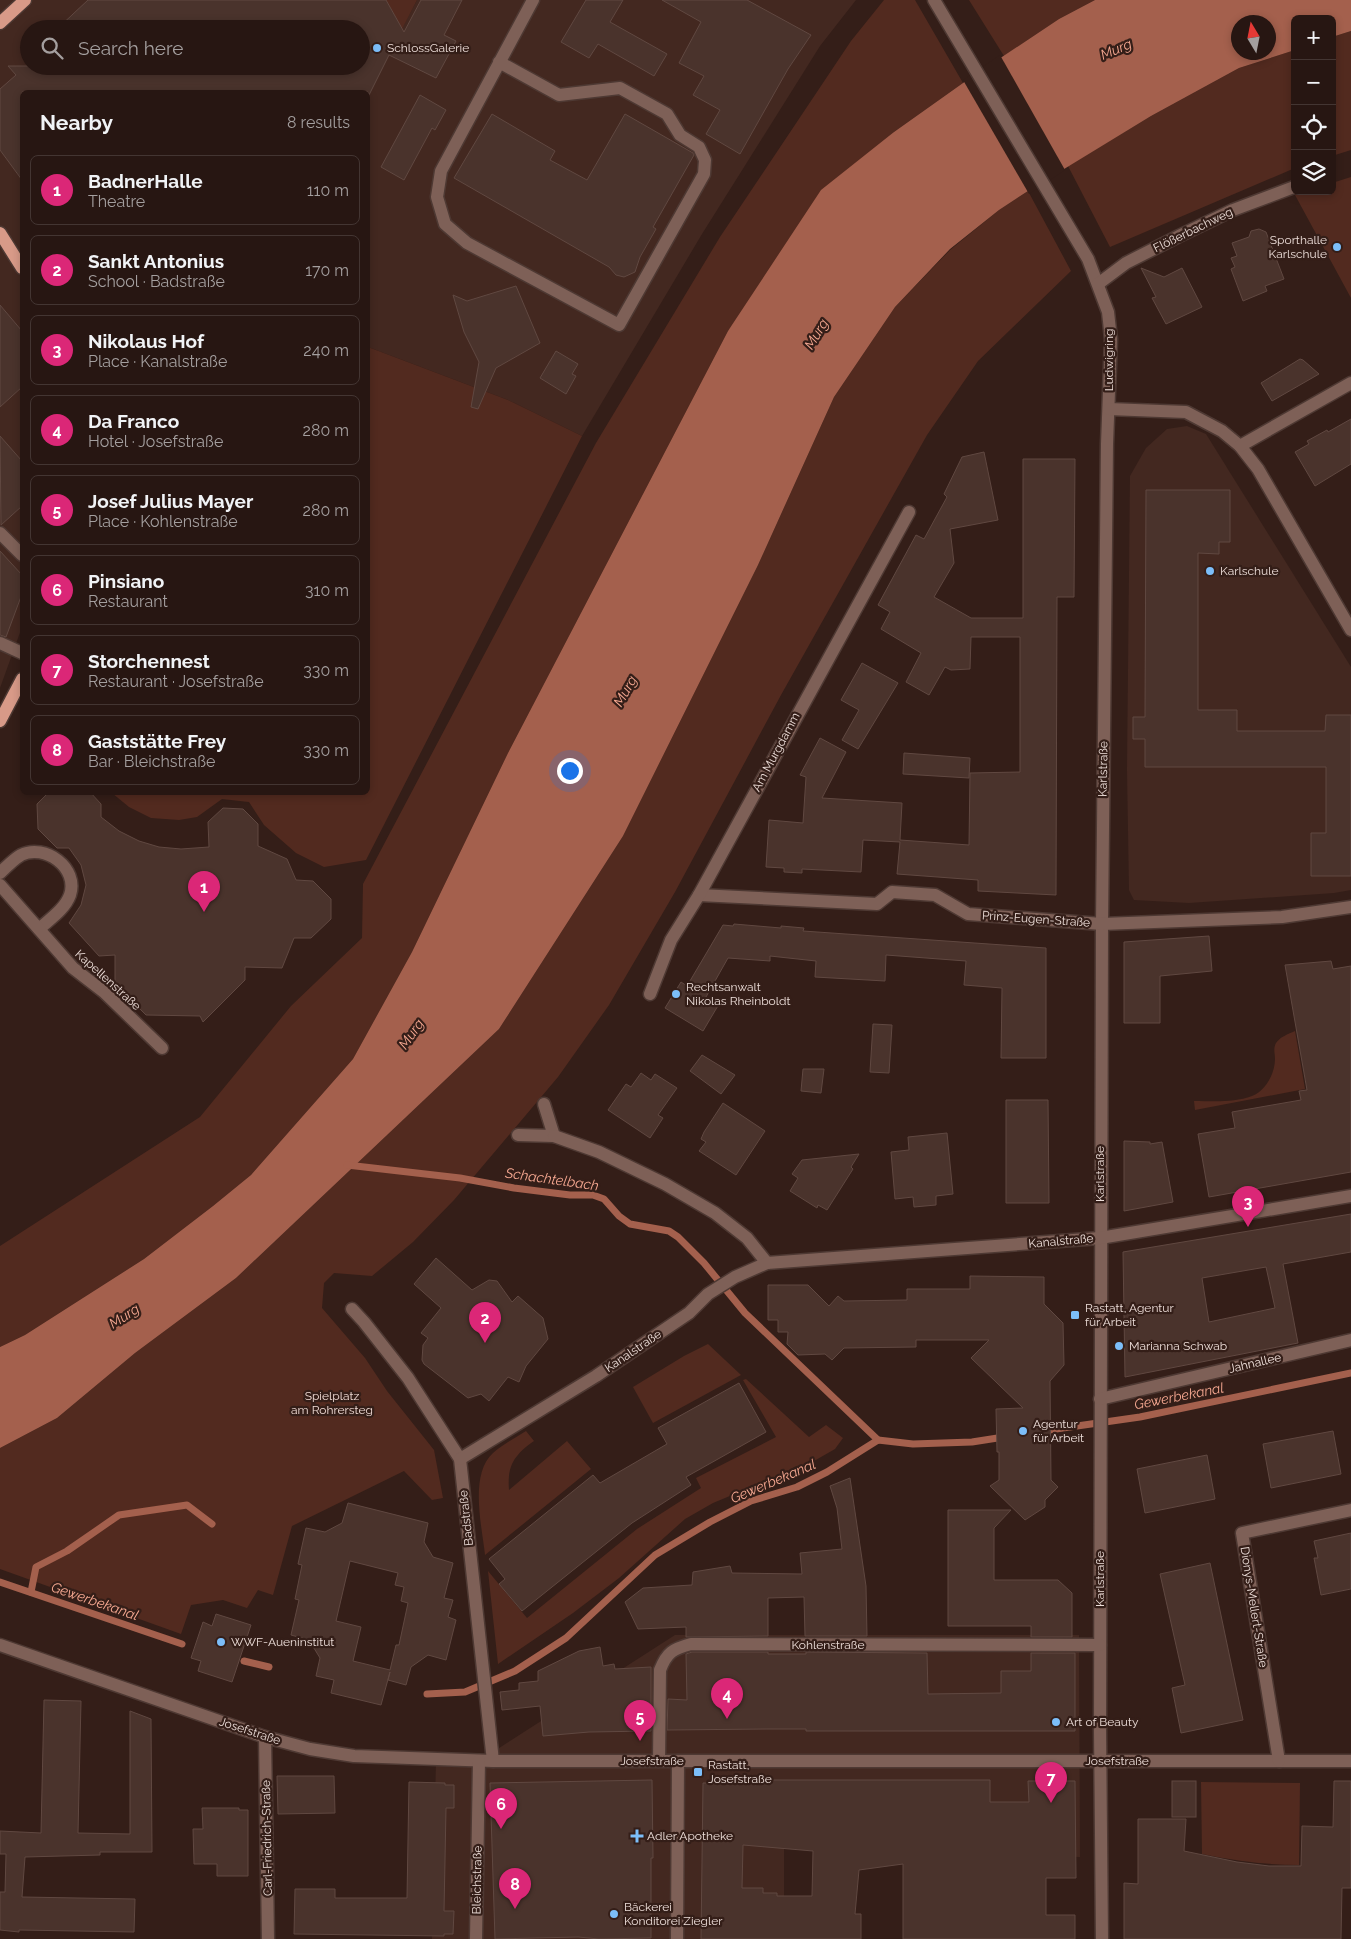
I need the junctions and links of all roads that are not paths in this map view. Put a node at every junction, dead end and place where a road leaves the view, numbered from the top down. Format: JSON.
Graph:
{"nodes":[{"id":1,"x":25,"y":0,"type":"edge"},
{"id":2,"x":533,"y":0,"type":"edge"},
{"id":3,"x":934,"y":0,"type":"edge"},
{"id":4,"x":942,"y":0,"type":"edge"},
{"id":5,"x":943,"y":15,"type":"junction"},
{"id":6,"x":0,"y":23,"type":"edge"},
{"id":7,"x":498,"y":62,"type":"junction"},
{"id":8,"x":1291,"y":188,"type":"edge"},
{"id":9,"x":0,"y":233,"type":"edge"},
{"id":10,"x":20,"y":265,"type":"edge"},
{"id":11,"x":1098,"y":284,"type":"junction"},
{"id":12,"x":1351,"y":383,"type":"edge"},
{"id":13,"x":1109,"y":409,"type":"junction"},
{"id":14,"x":1240,"y":446,"type":"junction"},
{"id":15,"x":908,"y":512,"type":"dead end"},
{"id":16,"x":0,"y":532,"type":"edge"},
{"id":17,"x":20,"y":553,"type":"edge"},
{"id":18,"x":1351,"y":630,"type":"edge"},
{"id":19,"x":0,"y":642,"type":"edge"},
{"id":20,"x":20,"y":652,"type":"edge"},
{"id":21,"x":20,"y":683,"type":"edge"},
{"id":22,"x":0,"y":721,"type":"edge"},
{"id":23,"x":0,"y":873,"type":"edge"},
{"id":24,"x":0,"y":885,"type":"edge"},
{"id":25,"x":699,"y":895,"type":"junction"},
{"id":26,"x":1351,"y":907,"type":"edge"},
{"id":27,"x":1102,"y":924,"type":"junction"},
{"id":28,"x":39,"y":929,"type":"junction"},
{"id":29,"x":650,"y":994,"type":"dead end"},
{"id":30,"x":162,"y":1048,"type":"dead end"},
{"id":31,"x":544,"y":1104,"type":"dead end"},
{"id":32,"x":518,"y":1136,"type":"dead end"},
{"id":33,"x":554,"y":1136,"type":"junction"},
{"id":34,"x":1351,"y":1196,"type":"edge"},
{"id":35,"x":1100,"y":1238,"type":"junction"},
{"id":36,"x":767,"y":1262,"type":"junction"},
{"id":37,"x":352,"y":1309,"type":"dead end"},
{"id":38,"x":1351,"y":1340,"type":"edge"},
{"id":39,"x":1100,"y":1399,"type":"junction"},
{"id":40,"x":460,"y":1459,"type":"junction"},
{"id":41,"x":1351,"y":1510,"type":"edge"},
{"id":42,"x":0,"y":1645,"type":"edge"},
{"id":43,"x":1100,"y":1645,"type":"junction"},
{"id":44,"x":265,"y":1738,"type":"junction"},
{"id":45,"x":1100,"y":1760,"type":"junction"},
{"id":46,"x":1351,"y":1760,"type":"edge"},
{"id":47,"x":479,"y":1761,"type":"junction"},
{"id":48,"x":493,"y":1761,"type":"junction"},
{"id":49,"x":659,"y":1761,"type":"junction"},
{"id":50,"x":678,"y":1761,"type":"junction"},
{"id":51,"x":1279,"y":1761,"type":"junction"},
{"id":52,"x":268,"y":1939,"type":"edge"},
{"id":53,"x":476,"y":1939,"type":"edge"},
{"id":54,"x":677,"y":1939,"type":"edge"},
{"id":55,"x":1102,"y":1939,"type":"edge"}],
"edges":[{"from":1,"to":6,"type":"main road"},
{"from":2,"to":7,"type":"street"},
{"from":3,"to":5,"type":"street","name":"Ludwigring"},
{"from":4,"to":5,"type":"street"},
{"from":5,"to":11,"type":"street","name":"Ludwigring"},
{"from":7,"to":7,"type":"street"},
{"from":8,"to":11,"type":"street","name":"Flößerbachweg"},
{"from":9,"to":10,"type":"main road"},
{"from":11,"to":13,"type":"street","name":"Ludwigring"},
{"from":12,"to":14,"type":"street"},
{"from":13,"to":14,"type":"street","name":"Ludwigring"},
{"from":13,"to":27,"type":"street","name":"Karlstraße"},
{"from":14,"to":18,"type":"street","name":"Ludwigring"},
{"from":15,"to":25,"type":"street","name":"Am Murgdamm"},
{"from":16,"to":17,"type":"street"},
{"from":19,"to":20,"type":"street"},
{"from":21,"to":22,"type":"main road"},
{"from":23,"to":28,"type":"street"},
{"from":24,"to":28,"type":"street","name":"Kapellenstraße"},
{"from":25,"to":27,"type":"street","name":"Prinz-Eugen-Straße"},
{"from":25,"to":29,"type":"street","name":"Am Murgdamm"},
{"from":26,"to":27,"type":"street","name":"Prinz-Eugen-Straße"},
{"from":27,"to":35,"type":"street","name":"Karlstraße"},
{"from":28,"to":30,"type":"street","name":"Kapellenstraße"},
{"from":31,"to":33,"type":"street"},
{"from":32,"to":33,"type":"street"},
{"from":33,"to":36,"type":"street"},
{"from":34,"to":35,"type":"street","name":"Kanalstraße"},
{"from":35,"to":36,"type":"street","name":"Kanalstraße"},
{"from":35,"to":39,"type":"street","name":"Karlstraße"},
{"from":36,"to":40,"type":"street","name":"Kanalstraße"},
{"from":37,"to":40,"type":"street","name":"Badstraße"},
{"from":38,"to":39,"type":"street","name":"Jahnallee"},
{"from":39,"to":43,"type":"street","name":"Karlstraße"},
{"from":40,"to":48,"type":"street","name":"Badstraße"},
{"from":41,"to":51,"type":"street","name":"Dionys-Mellert-Straße"},
{"from":42,"to":44,"type":"street","name":"Josefstraße"},
{"from":43,"to":45,"type":"street","name":"Karlstraße"},
{"from":43,"to":49,"type":"street","name":"Kohlenstraße"},
{"from":44,"to":47,"type":"street","name":"Josefstraße"},
{"from":44,"to":52,"type":"street","name":"Carl-Friedrich-Straße"},
{"from":45,"to":50,"type":"street","name":"Josefstraße"},
{"from":45,"to":51,"type":"street","name":"Josefstraße"},
{"from":45,"to":55,"type":"street","name":"Karlstraße"},
{"from":46,"to":51,"type":"street","name":"Josefstraße"},
{"from":47,"to":48,"type":"street","name":"Josefstraße"},
{"from":47,"to":53,"type":"street","name":"Bleichstraße"},
{"from":48,"to":49,"type":"street","name":"Josefstraße"},
{"from":49,"to":50,"type":"street","name":"Josefstraße"},
{"from":50,"to":54,"type":"street"}]}
